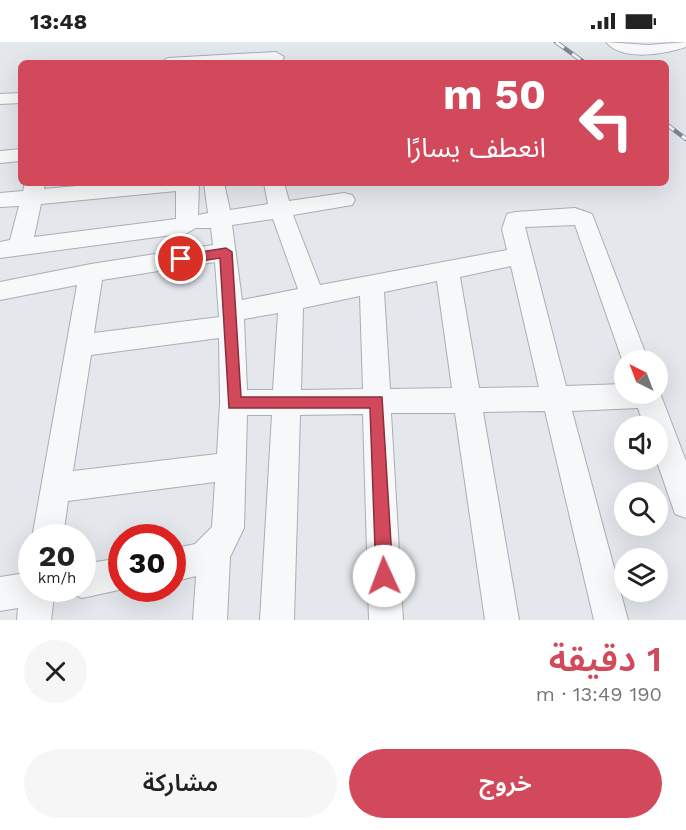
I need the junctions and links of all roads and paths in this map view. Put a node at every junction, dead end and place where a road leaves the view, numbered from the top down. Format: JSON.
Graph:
{"nodes":[{"id":1,"x":614,"y":42,"type":"edge"},
{"id":2,"x":682,"y":42,"type":"edge"},
{"id":3,"x":276,"y":57,"type":"dead end"},
{"id":4,"x":222,"y":60,"type":"edge"},
{"id":5,"x":18,"y":98,"type":"edge"},
{"id":6,"x":0,"y":99,"type":"edge"},
{"id":7,"x":18,"y":155,"type":"edge"},
{"id":8,"x":0,"y":157,"type":"edge"},
{"id":9,"x":122,"y":186,"type":"edge"},
{"id":10,"x":188,"y":186,"type":"edge"},
{"id":11,"x":214,"y":186,"type":"edge"},
{"id":12,"x":275,"y":186,"type":"edge"},
{"id":13,"x":34,"y":190,"type":"edge"},
{"id":14,"x":0,"y":200,"type":"edge"},
{"id":15,"x":344,"y":200,"type":"dead end"},
{"id":16,"x":280,"y":209,"type":"junction"},
{"id":17,"x":219,"y":219,"type":"junction"},
{"id":18,"x":187,"y":225,"type":"junction"},
{"id":19,"x":10,"y":249,"type":"edge"},
{"id":20,"x":226,"y":252,"type":"junction"},
{"id":21,"x":520,"y":256,"type":"junction"},
{"id":22,"x":447,"y":270,"type":"junction"},
{"id":23,"x":91,"y":273,"type":"junction"},
{"id":24,"x":372,"y":285,"type":"junction"},
{"id":25,"x":299,"y":293,"type":"junction"},
{"id":26,"x":1,"y":295,"type":"edge"},
{"id":27,"x":231,"y":319,"type":"junction"},
{"id":28,"x":81,"y":345,"type":"junction"},
{"id":29,"x":631,"y":350,"type":"edge"},
{"id":30,"x":614,"y":396,"type":"edge"},
{"id":31,"x":467,"y":399,"type":"junction"},
{"id":32,"x":556,"y":399,"type":"junction"},
{"id":33,"x":286,"y":401,"type":"junction"},
{"id":34,"x":377,"y":401,"type":"junction"},
{"id":35,"x":234,"y":404,"type":"junction"},
{"id":36,"x":651,"y":404,"type":"edge"},
{"id":37,"x":231,"y":466,"type":"junction"},
{"id":38,"x":55,"y":488,"type":"junction"},
{"id":39,"x":686,"y":503,"type":"edge"},
{"id":40,"x":49,"y":524,"type":"edge"},
{"id":41,"x":214,"y":552,"type":"junction"},
{"id":42,"x":186,"y":563,"type":"edge"},
{"id":43,"x":0,"y":594,"type":"edge"},
{"id":44,"x":34,"y":620,"type":"edge"},
{"id":45,"x":210,"y":620,"type":"edge"},
{"id":46,"x":277,"y":620,"type":"edge"},
{"id":47,"x":386,"y":620,"type":"edge"},
{"id":48,"x":502,"y":620,"type":"edge"},
{"id":49,"x":611,"y":620,"type":"edge"}],
"edges":[{"from":1,"to":2,"type":"street"},
{"from":3,"to":4,"type":"street"},
{"from":5,"to":6,"type":"street"},
{"from":7,"to":8,"type":"street"},
{"from":9,"to":13,"type":"street"},
{"from":10,"to":18,"type":"street"},
{"from":11,"to":17,"type":"street"},
{"from":12,"to":16,"type":"street"},
{"from":13,"to":14,"type":"street"},
{"from":13,"to":19,"type":"street"},
{"from":15,"to":16,"type":"street"},
{"from":16,"to":17,"type":"street"},
{"from":16,"to":25,"type":"street"},
{"from":17,"to":18,"type":"street"},
{"from":17,"to":20,"type":"street"},
{"from":18,"to":19,"type":"street"},
{"from":20,"to":23,"type":"street"},
{"from":20,"to":27,"type":"street"},
{"from":21,"to":22,"type":"street"},
{"from":21,"to":29,"type":"street"},
{"from":21,"to":32,"type":"street"},
{"from":22,"to":24,"type":"street"},
{"from":22,"to":31,"type":"street"},
{"from":23,"to":26,"type":"street"},
{"from":23,"to":28,"type":"street"},
{"from":24,"to":25,"type":"street"},
{"from":24,"to":34,"type":"street"},
{"from":25,"to":27,"type":"street"},
{"from":25,"to":33,"type":"street"},
{"from":27,"to":28,"type":"street"},
{"from":27,"to":35,"type":"street"},
{"from":28,"to":38,"type":"street"},
{"from":30,"to":32,"type":"street"},
{"from":31,"to":32,"type":"street"},
{"from":31,"to":34,"type":"street"},
{"from":31,"to":48,"type":"street"},
{"from":32,"to":49,"type":"street"},
{"from":33,"to":34,"type":"street"},
{"from":33,"to":35,"type":"street"},
{"from":33,"to":46,"type":"street"},
{"from":34,"to":47,"type":"street"},
{"from":35,"to":37,"type":"street"},
{"from":36,"to":39,"type":"street"},
{"from":37,"to":38,"type":"street"},
{"from":37,"to":41,"type":"street"},
{"from":38,"to":40,"type":"street"},
{"from":41,"to":42,"type":"street"},
{"from":41,"to":45,"type":"street"},
{"from":43,"to":44,"type":"street"}]}
